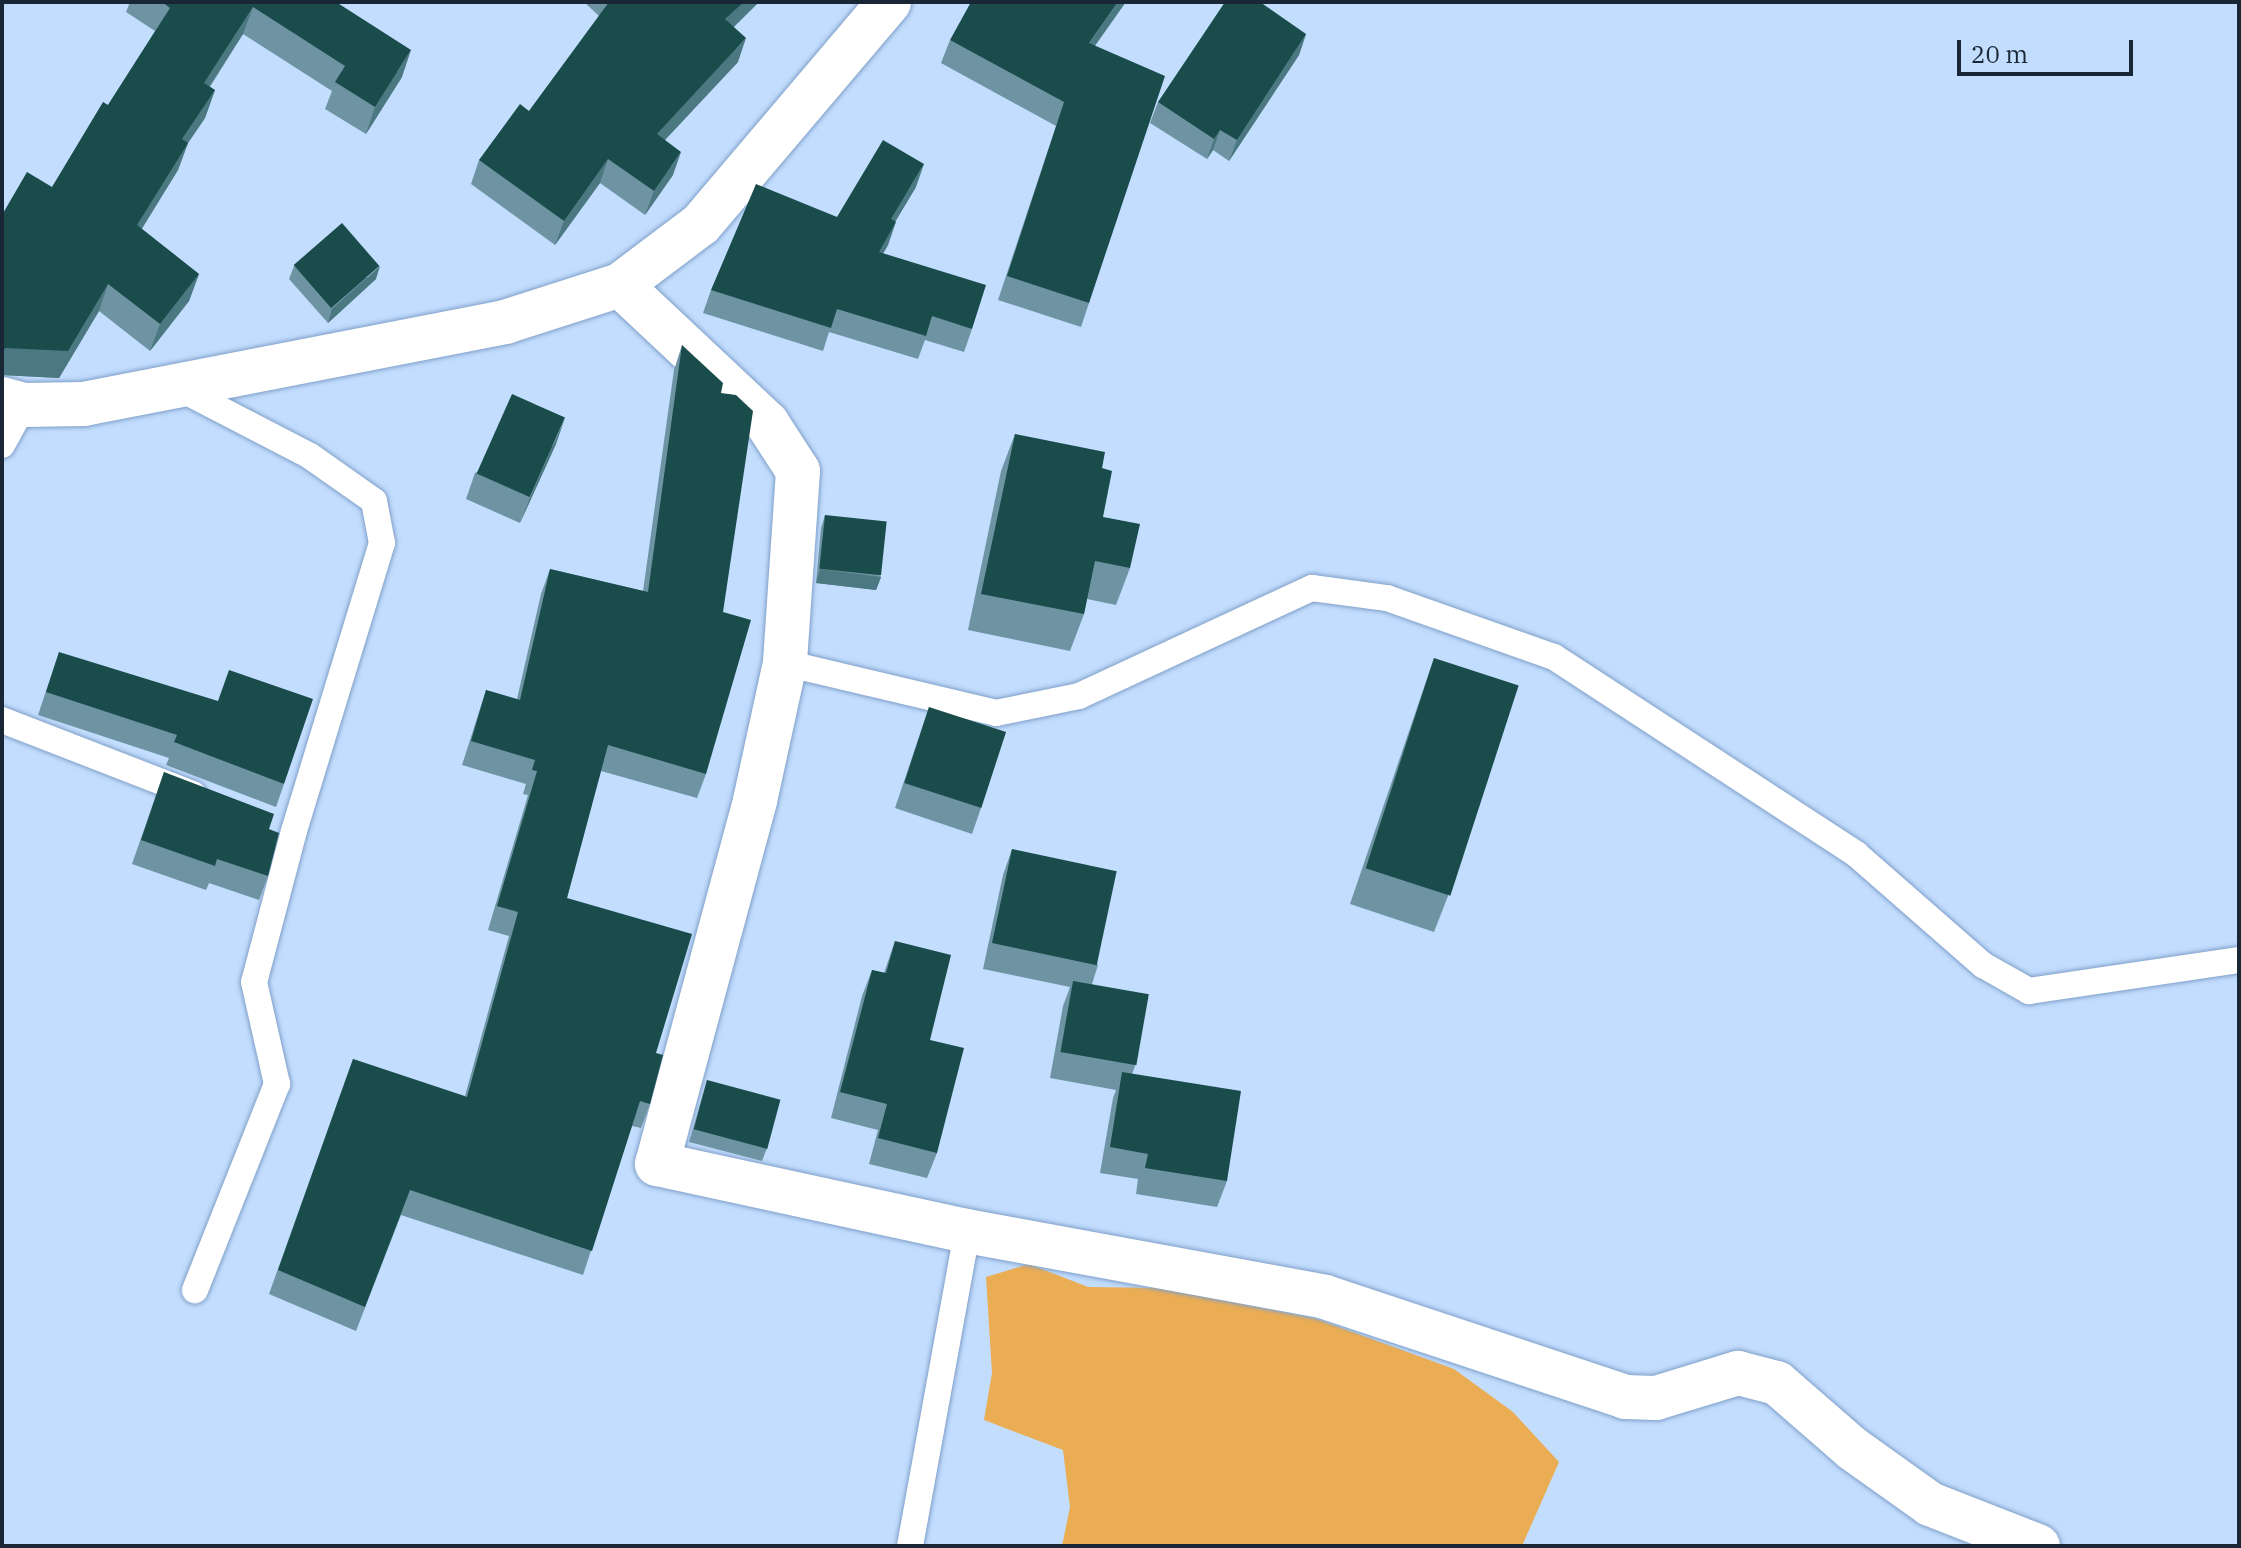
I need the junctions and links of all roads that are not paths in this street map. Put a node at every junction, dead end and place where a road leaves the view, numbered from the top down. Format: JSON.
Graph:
{"nodes":[{"id":1,"x":889,"y":2,"type":"edge"},
{"id":2,"x":620,"y":285,"type":"junction"},
{"id":3,"x":177,"y":387,"type":"junction"},
{"id":4,"x":13,"y":402,"type":"edge"},
{"id":5,"x":2,"y":445,"type":"edge"},
{"id":6,"x":785,"y":663,"type":"junction"},
{"id":7,"x":2,"y":720,"type":"edge"},
{"id":8,"x":225,"y":806,"type":"edge"},
{"id":9,"x":266,"y":821,"type":"edge"},
{"id":10,"x":294,"y":831,"type":"junction"},
{"id":11,"x":2239,"y":960,"type":"edge"},
{"id":12,"x":967,"y":1231,"type":"junction"},
{"id":13,"x":195,"y":1290,"type":"dead end"},
{"id":14,"x":910,"y":1546,"type":"edge"},
{"id":15,"x":2038,"y":1546,"type":"edge"}],
"edges":[{"from":1,"to":2,"type":"street"},
{"from":2,"to":3,"type":"street"},
{"from":2,"to":6,"type":"street"},
{"from":3,"to":4,"type":"street"},
{"from":3,"to":10,"type":"lane"},
{"from":4,"to":5,"type":"lane"},
{"from":6,"to":11,"type":"lane"},
{"from":6,"to":12,"type":"street"},
{"from":7,"to":8,"type":"lane"},
{"from":9,"to":10,"type":"lane"},
{"from":10,"to":13,"type":"lane"},
{"from":12,"to":14,"type":"lane"},
{"from":12,"to":15,"type":"street"}]}
